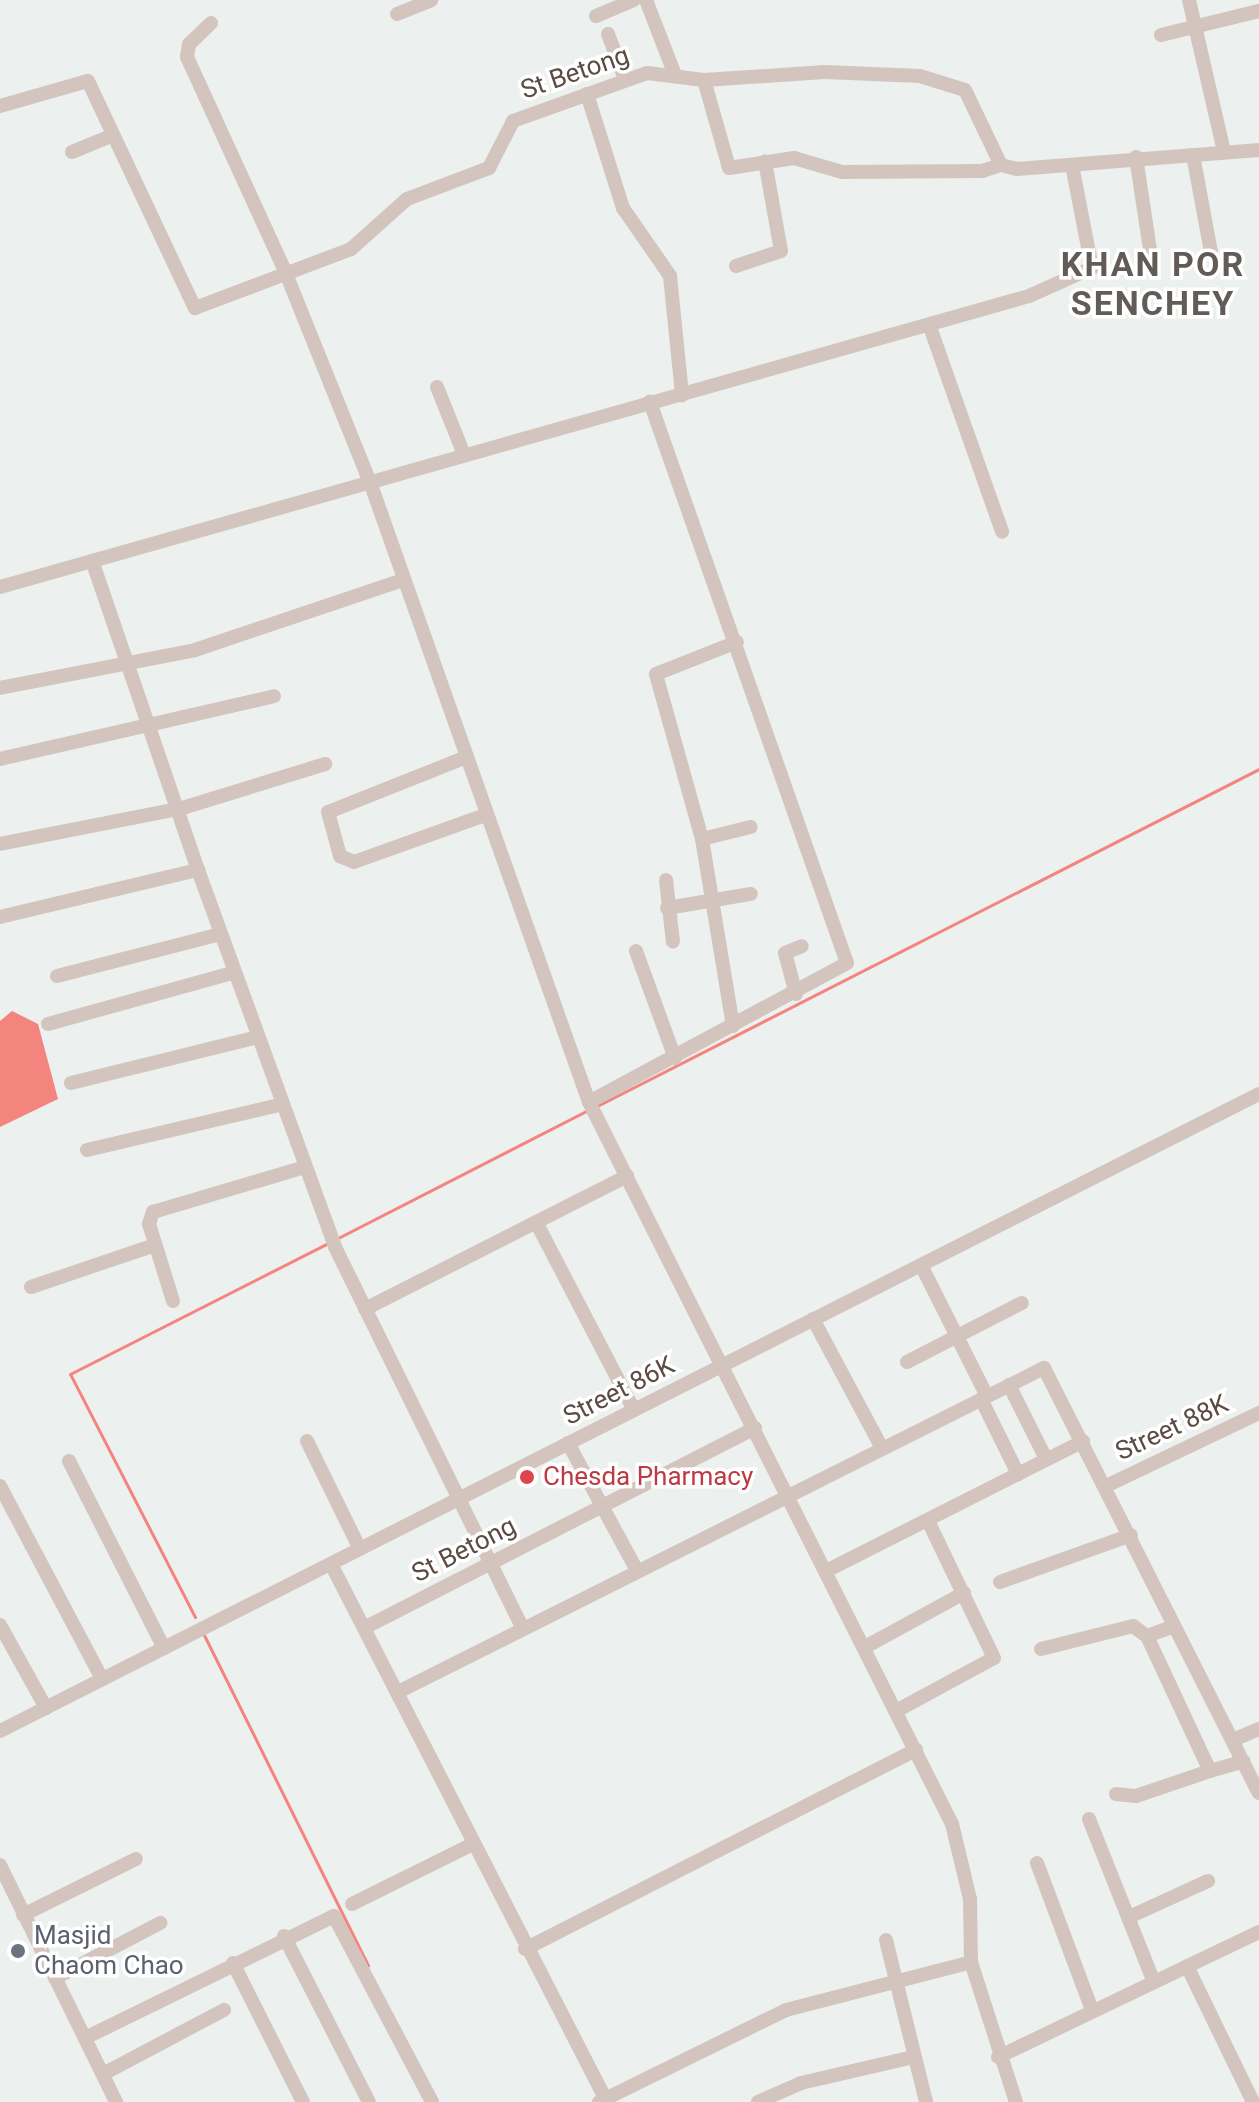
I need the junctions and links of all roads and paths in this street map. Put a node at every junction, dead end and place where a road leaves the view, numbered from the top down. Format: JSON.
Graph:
{"nodes":[{"id":1,"x":431,"y":0,"type":"edge"},
{"id":2,"x":634,"y":0,"type":"edge"},
{"id":3,"x":646,"y":0,"type":"edge"},
{"id":4,"x":1189,"y":0,"type":"edge"},
{"id":5,"x":1259,"y":11,"type":"edge"},
{"id":6,"x":397,"y":14,"type":"dead end"},
{"id":7,"x":596,"y":16,"type":"dead end"},
{"id":8,"x":211,"y":23,"type":"dead end"},
{"id":9,"x":1195,"y":27,"type":"junction"},
{"id":10,"x":608,"y":34,"type":"dead end"},
{"id":11,"x":1161,"y":35,"type":"dead end"},
{"id":12,"x":675,"y":75,"type":"junction"},
{"id":13,"x":625,"y":79,"type":"junction"},
{"id":14,"x":704,"y":80,"type":"junction"},
{"id":15,"x":587,"y":94,"type":"junction"},
{"id":16,"x":0,"y":106,"type":"edge"},
{"id":17,"x":113,"y":135,"type":"junction"},
{"id":18,"x":1259,"y":150,"type":"edge"},
{"id":19,"x":72,"y":152,"type":"dead end"},
{"id":20,"x":1224,"y":152,"type":"junction"},
{"id":21,"x":1193,"y":155,"type":"junction"},
{"id":22,"x":1136,"y":157,"type":"junction"},
{"id":23,"x":765,"y":161,"type":"junction"},
{"id":24,"x":1001,"y":165,"type":"junction"},
{"id":25,"x":1072,"y":165,"type":"junction"},
{"id":26,"x":1150,"y":250,"type":"dead end"},
{"id":27,"x":1211,"y":252,"type":"dead end"},
{"id":28,"x":736,"y":266,"type":"dead end"},
{"id":29,"x":285,"y":271,"type":"junction"},
{"id":30,"x":930,"y":327,"type":"junction"},
{"id":31,"x":437,"y":387,"type":"dead end"},
{"id":32,"x":682,"y":395,"type":"junction"},
{"id":33,"x":650,"y":402,"type":"junction"},
{"id":34,"x":463,"y":452,"type":"junction"},
{"id":35,"x":370,"y":482,"type":"junction"},
{"id":36,"x":1002,"y":532,"type":"dead end"},
{"id":37,"x":92,"y":561,"type":"junction"},
{"id":38,"x":400,"y":581,"type":"junction"},
{"id":39,"x":0,"y":587,"type":"edge"},
{"id":40,"x":737,"y":642,"type":"junction"},
{"id":41,"x":126,"y":663,"type":"junction"},
{"id":42,"x":0,"y":688,"type":"edge"},
{"id":43,"x":274,"y":696,"type":"dead end"},
{"id":44,"x":150,"y":730,"type":"junction"},
{"id":45,"x":464,"y":758,"type":"junction"},
{"id":46,"x":0,"y":759,"type":"edge"},
{"id":47,"x":325,"y":764,"type":"dead end"},
{"id":48,"x":179,"y":809,"type":"junction"},
{"id":49,"x":485,"y":815,"type":"junction"},
{"id":50,"x":751,"y":827,"type":"dead end"},
{"id":51,"x":702,"y":839,"type":"junction"},
{"id":52,"x":0,"y":844,"type":"edge"},
{"id":53,"x":198,"y":870,"type":"junction"},
{"id":54,"x":666,"y":880,"type":"dead end"},
{"id":55,"x":751,"y":894,"type":"dead end"},
{"id":56,"x":712,"y":901,"type":"junction"},
{"id":57,"x":667,"y":908,"type":"junction"},
{"id":58,"x":0,"y":917,"type":"edge"},
{"id":59,"x":220,"y":934,"type":"junction"},
{"id":60,"x":673,"y":942,"type":"dead end"},
{"id":61,"x":802,"y":946,"type":"dead end"},
{"id":62,"x":636,"y":951,"type":"dead end"},
{"id":63,"x":235,"y":972,"type":"junction"},
{"id":64,"x":57,"y":976,"type":"dead end"},
{"id":65,"x":796,"y":994,"type":"junction"},
{"id":66,"x":48,"y":1024,"type":"dead end"},
{"id":67,"x":733,"y":1026,"type":"junction"},
{"id":68,"x":258,"y":1037,"type":"junction"},
{"id":69,"x":675,"y":1058,"type":"junction"},
{"id":70,"x":71,"y":1083,"type":"dead end"},
{"id":71,"x":1259,"y":1094,"type":"edge"},
{"id":72,"x":283,"y":1104,"type":"junction"},
{"id":73,"x":591,"y":1107,"type":"junction"},
{"id":74,"x":87,"y":1150,"type":"dead end"},
{"id":75,"x":305,"y":1167,"type":"junction"},
{"id":76,"x":627,"y":1176,"type":"junction"},
{"id":77,"x":536,"y":1222,"type":"junction"},
{"id":78,"x":155,"y":1245,"type":"junction"},
{"id":79,"x":921,"y":1265,"type":"junction"},
{"id":80,"x":31,"y":1287,"type":"dead end"},
{"id":81,"x":173,"y":1301,"type":"dead end"},
{"id":82,"x":1022,"y":1303,"type":"dead end"},
{"id":83,"x":365,"y":1309,"type":"junction"},
{"id":84,"x":813,"y":1319,"type":"junction"},
{"id":85,"x":956,"y":1336,"type":"junction"},
{"id":86,"x":907,"y":1362,"type":"dead end"},
{"id":87,"x":721,"y":1366,"type":"junction"},
{"id":88,"x":1009,"y":1385,"type":"junction"},
{"id":89,"x":984,"y":1398,"type":"junction"},
{"id":90,"x":634,"y":1410,"type":"junction"},
{"id":91,"x":1259,"y":1413,"type":"edge"},
{"id":92,"x":755,"y":1428,"type":"junction"},
{"id":93,"x":307,"y":1441,"type":"dead end"},
{"id":94,"x":1083,"y":1441,"type":"junction"},
{"id":95,"x":568,"y":1443,"type":"junction"},
{"id":96,"x":882,"y":1448,"type":"junction"},
{"id":97,"x":1046,"y":1459,"type":"junction"},
{"id":98,"x":69,"y":1461,"type":"dead end"},
{"id":99,"x":1018,"y":1474,"type":"junction"},
{"id":100,"x":0,"y":1486,"type":"edge"},
{"id":101,"x":1106,"y":1486,"type":"junction"},
{"id":102,"x":788,"y":1495,"type":"junction"},
{"id":103,"x":456,"y":1500,"type":"junction"},
{"id":104,"x":601,"y":1507,"type":"junction"},
{"id":105,"x":928,"y":1521,"type":"junction"},
{"id":106,"x":1131,"y":1535,"type":"junction"},
{"id":107,"x":360,"y":1549,"type":"junction"},
{"id":108,"x":331,"y":1564,"type":"junction"},
{"id":109,"x":488,"y":1564,"type":"junction"},
{"id":110,"x":636,"y":1569,"type":"junction"},
{"id":111,"x":826,"y":1571,"type":"junction"},
{"id":112,"x":1000,"y":1582,"type":"dead end"},
{"id":113,"x":964,"y":1593,"type":"junction"},
{"id":114,"x":0,"y":1625,"type":"edge"},
{"id":115,"x":1174,"y":1626,"type":"junction"},
{"id":116,"x":366,"y":1627,"type":"junction"},
{"id":117,"x":522,"y":1627,"type":"junction"},
{"id":118,"x":1147,"y":1636,"type":"junction"},
{"id":119,"x":865,"y":1647,"type":"junction"},
{"id":120,"x":164,"y":1648,"type":"junction"},
{"id":121,"x":1041,"y":1649,"type":"dead end"},
{"id":122,"x":102,"y":1679,"type":"junction"},
{"id":123,"x":398,"y":1692,"type":"junction"},
{"id":124,"x":46,"y":1708,"type":"junction"},
{"id":125,"x":896,"y":1711,"type":"junction"},
{"id":126,"x":2,"y":1724,"type":"edge"},
{"id":127,"x":1259,"y":1729,"type":"edge"},
{"id":128,"x":1233,"y":1740,"type":"junction"},
{"id":129,"x":916,"y":1750,"type":"junction"},
{"id":130,"x":1244,"y":1761,"type":"junction"},
{"id":131,"x":1210,"y":1771,"type":"junction"},
{"id":132,"x":1259,"y":1793,"type":"edge"},
{"id":133,"x":1116,"y":1794,"type":"dead end"},
{"id":134,"x":1089,"y":1819,"type":"dead end"},
{"id":135,"x":473,"y":1844,"type":"junction"},
{"id":136,"x":136,"y":1859,"type":"dead end"},
{"id":137,"x":1037,"y":1863,"type":"dead end"},
{"id":138,"x":0,"y":1865,"type":"edge"},
{"id":139,"x":1208,"y":1881,"type":"dead end"},
{"id":140,"x":352,"y":1904,"type":"dead end"},
{"id":141,"x":23,"y":1915,"type":"junction"},
{"id":142,"x":1129,"y":1917,"type":"junction"},
{"id":143,"x":160,"y":1923,"type":"dead end"},
{"id":144,"x":284,"y":1936,"type":"junction"},
{"id":145,"x":1257,"y":1938,"type":"edge"},
{"id":146,"x":886,"y":1940,"type":"dead end"},
{"id":147,"x":525,"y":1949,"type":"junction"},
{"id":148,"x":971,"y":1962,"type":"junction"},
{"id":149,"x":233,"y":1963,"type":"junction"},
{"id":150,"x":1187,"y":1966,"type":"junction"},
{"id":151,"x":55,"y":1978,"type":"junction"},
{"id":152,"x":1154,"y":1982,"type":"junction"},
{"id":153,"x":897,"y":1985,"type":"junction"},
{"id":154,"x":224,"y":2010,"type":"dead end"},
{"id":155,"x":1092,"y":2010,"type":"junction"},
{"id":156,"x":85,"y":2038,"type":"junction"},
{"id":157,"x":914,"y":2057,"type":"junction"},
{"id":158,"x":998,"y":2057,"type":"junction"},
{"id":159,"x":103,"y":2074,"type":"junction"},
{"id":160,"x":603,"y":2101,"type":"edge"},
{"id":161,"x":116,"y":2102,"type":"edge"},
{"id":162,"x":303,"y":2102,"type":"edge"},
{"id":163,"x":369,"y":2102,"type":"edge"},
{"id":164,"x":432,"y":2102,"type":"edge"},
{"id":165,"x":758,"y":2102,"type":"edge"},
{"id":166,"x":926,"y":2102,"type":"edge"},
{"id":167,"x":1016,"y":2102,"type":"edge"},
{"id":168,"x":1256,"y":2102,"type":"edge"}],
"edges":[{"from":1,"to":6,"type":"street"},
{"from":2,"to":7,"type":"street"},
{"from":3,"to":12,"type":"street"},
{"from":4,"to":9,"type":"street"},
{"from":5,"to":9,"type":"street"},
{"from":8,"to":29,"type":"street"},
{"from":9,"to":11,"type":"street"},
{"from":9,"to":20,"type":"street"},
{"from":10,"to":13,"type":"street"},
{"from":12,"to":13,"type":"street","name":"St Betong"},
{"from":12,"to":14,"type":"street","name":"St Betong"},
{"from":13,"to":15,"type":"street","name":"St Betong"},
{"from":14,"to":23,"type":"street"},
{"from":14,"to":24,"type":"street","name":"St Betong"},
{"from":15,"to":29,"type":"street","name":"St Betong"},
{"from":15,"to":32,"type":"street"},
{"from":16,"to":17,"type":"street","name":"St Betong"},
{"from":17,"to":19,"type":"street"},
{"from":17,"to":29,"type":"street","name":"St Betong"},
{"from":18,"to":20,"type":"street"},
{"from":20,"to":21,"type":"street"},
{"from":21,"to":22,"type":"street"},
{"from":21,"to":27,"type":"street"},
{"from":22,"to":25,"type":"street"},
{"from":22,"to":26,"type":"street"},
{"from":23,"to":24,"type":"street"},
{"from":23,"to":28,"type":"street"},
{"from":24,"to":25,"type":"street"},
{"from":25,"to":30,"type":"street"},
{"from":29,"to":35,"type":"street"},
{"from":30,"to":32,"type":"street"},
{"from":30,"to":36,"type":"street"},
{"from":31,"to":34,"type":"street"},
{"from":32,"to":33,"type":"street"},
{"from":33,"to":34,"type":"street"},
{"from":33,"to":40,"type":"street"},
{"from":34,"to":35,"type":"street"},
{"from":35,"to":37,"type":"street"},
{"from":35,"to":38,"type":"street"},
{"from":37,"to":39,"type":"street"},
{"from":37,"to":41,"type":"street"},
{"from":38,"to":41,"type":"street"},
{"from":38,"to":45,"type":"street"},
{"from":40,"to":51,"type":"street"},
{"from":40,"to":65,"type":"street"},
{"from":41,"to":42,"type":"street"},
{"from":41,"to":44,"type":"street"},
{"from":43,"to":44,"type":"street"},
{"from":44,"to":46,"type":"street"},
{"from":44,"to":48,"type":"street"},
{"from":45,"to":49,"type":"street"},
{"from":45,"to":49,"type":"street"},
{"from":47,"to":48,"type":"street"},
{"from":48,"to":52,"type":"street"},
{"from":48,"to":53,"type":"street"},
{"from":49,"to":73,"type":"street"},
{"from":50,"to":51,"type":"street"},
{"from":51,"to":56,"type":"street"},
{"from":53,"to":58,"type":"street"},
{"from":53,"to":59,"type":"street"},
{"from":54,"to":57,"type":"street"},
{"from":55,"to":56,"type":"street"},
{"from":56,"to":57,"type":"street"},
{"from":56,"to":67,"type":"street"},
{"from":57,"to":60,"type":"street"},
{"from":59,"to":63,"type":"street"},
{"from":59,"to":64,"type":"street"},
{"from":61,"to":65,"type":"street"},
{"from":62,"to":69,"type":"street"},
{"from":63,"to":66,"type":"street"},
{"from":63,"to":68,"type":"street"},
{"from":65,"to":67,"type":"street"},
{"from":67,"to":69,"type":"street"},
{"from":68,"to":70,"type":"street"},
{"from":68,"to":72,"type":"street"},
{"from":69,"to":73,"type":"street"},
{"from":71,"to":79,"type":"street","name":"Street 86K"},
{"from":72,"to":74,"type":"street"},
{"from":72,"to":75,"type":"street"},
{"from":73,"to":76,"type":"street"},
{"from":75,"to":78,"type":"street"},
{"from":75,"to":83,"type":"street"},
{"from":76,"to":77,"type":"street"},
{"from":76,"to":87,"type":"street"},
{"from":77,"to":83,"type":"street"},
{"from":77,"to":90,"type":"street"},
{"from":78,"to":80,"type":"street"},
{"from":78,"to":81,"type":"street"},
{"from":79,"to":84,"type":"street","name":"Street 86K"},
{"from":79,"to":85,"type":"street"},
{"from":82,"to":85,"type":"street"},
{"from":83,"to":103,"type":"street"},
{"from":84,"to":87,"type":"street","name":"Street 86K"},
{"from":84,"to":96,"type":"street"},
{"from":85,"to":86,"type":"street"},
{"from":85,"to":89,"type":"street"},
{"from":87,"to":90,"type":"street","name":"Street 86K"},
{"from":87,"to":92,"type":"street"},
{"from":88,"to":89,"type":"street"},
{"from":88,"to":94,"type":"street"},
{"from":88,"to":97,"type":"street"},
{"from":89,"to":96,"type":"street"},
{"from":89,"to":99,"type":"street"},
{"from":90,"to":95,"type":"street","name":"Street 86K"},
{"from":91,"to":101,"type":"street","name":"Street 88K"},
{"from":92,"to":102,"type":"street"},
{"from":92,"to":104,"type":"street","name":"St Betong"},
{"from":93,"to":107,"type":"street"},
{"from":94,"to":97,"type":"street"},
{"from":94,"to":101,"type":"street"},
{"from":95,"to":103,"type":"street","name":"Street 86K"},
{"from":95,"to":104,"type":"street"},
{"from":96,"to":102,"type":"street"},
{"from":97,"to":99,"type":"street"},
{"from":98,"to":120,"type":"street"},
{"from":99,"to":105,"type":"street"},
{"from":100,"to":122,"type":"street"},
{"from":101,"to":106,"type":"street"},
{"from":102,"to":110,"type":"street"},
{"from":102,"to":111,"type":"street"},
{"from":103,"to":107,"type":"street","name":"Street 86K"},
{"from":103,"to":109,"type":"street"},
{"from":104,"to":109,"type":"street","name":"St Betong"},
{"from":104,"to":110,"type":"street"},
{"from":105,"to":111,"type":"street"},
{"from":105,"to":113,"type":"street"},
{"from":106,"to":112,"type":"street"},
{"from":106,"to":115,"type":"street"},
{"from":107,"to":108,"type":"street","name":"Street 86K"},
{"from":108,"to":116,"type":"street"},
{"from":108,"to":120,"type":"street","name":"Street 86K"},
{"from":109,"to":116,"type":"street","name":"St Betong"},
{"from":109,"to":117,"type":"street"},
{"from":110,"to":117,"type":"street"},
{"from":111,"to":119,"type":"street"},
{"from":113,"to":119,"type":"street"},
{"from":113,"to":125,"type":"street"},
{"from":114,"to":124,"type":"street"},
{"from":115,"to":118,"type":"street"},
{"from":115,"to":128,"type":"street"},
{"from":116,"to":123,"type":"street"},
{"from":117,"to":123,"type":"street"},
{"from":118,"to":121,"type":"street"},
{"from":118,"to":131,"type":"street"},
{"from":119,"to":125,"type":"street"},
{"from":120,"to":122,"type":"street","name":"Street 86K"},
{"from":122,"to":124,"type":"street","name":"Street 86K"},
{"from":123,"to":135,"type":"street"},
{"from":124,"to":126,"type":"street","name":"Street 86K"},
{"from":125,"to":129,"type":"street"},
{"from":127,"to":128,"type":"street"},
{"from":128,"to":130,"type":"street"},
{"from":129,"to":147,"type":"street"},
{"from":129,"to":148,"type":"street"},
{"from":130,"to":131,"type":"street"},
{"from":130,"to":132,"type":"street"},
{"from":131,"to":133,"type":"street"},
{"from":134,"to":142,"type":"street"},
{"from":135,"to":140,"type":"street"},
{"from":135,"to":147,"type":"street"},
{"from":136,"to":141,"type":"street"},
{"from":137,"to":155,"type":"street"},
{"from":138,"to":141,"type":"street"},
{"from":139,"to":142,"type":"street"},
{"from":141,"to":151,"type":"street"},
{"from":142,"to":152,"type":"street"},
{"from":143,"to":151,"type":"street"},
{"from":144,"to":149,"type":"street"},
{"from":144,"to":163,"type":"street"},
{"from":144,"to":164,"type":"street"},
{"from":145,"to":150,"type":"street"},
{"from":146,"to":153,"type":"street"},
{"from":147,"to":160,"type":"street"},
{"from":148,"to":153,"type":"street"},
{"from":148,"to":158,"type":"street"},
{"from":149,"to":156,"type":"street"},
{"from":149,"to":162,"type":"street"},
{"from":150,"to":152,"type":"street"},
{"from":150,"to":168,"type":"street"},
{"from":151,"to":156,"type":"street"},
{"from":152,"to":155,"type":"street"},
{"from":153,"to":157,"type":"street"},
{"from":153,"to":160,"type":"street"},
{"from":154,"to":159,"type":"street"},
{"from":155,"to":158,"type":"street"},
{"from":156,"to":159,"type":"street"},
{"from":157,"to":165,"type":"street"},
{"from":157,"to":166,"type":"street"},
{"from":158,"to":167,"type":"street"},
{"from":159,"to":161,"type":"street"}]}
